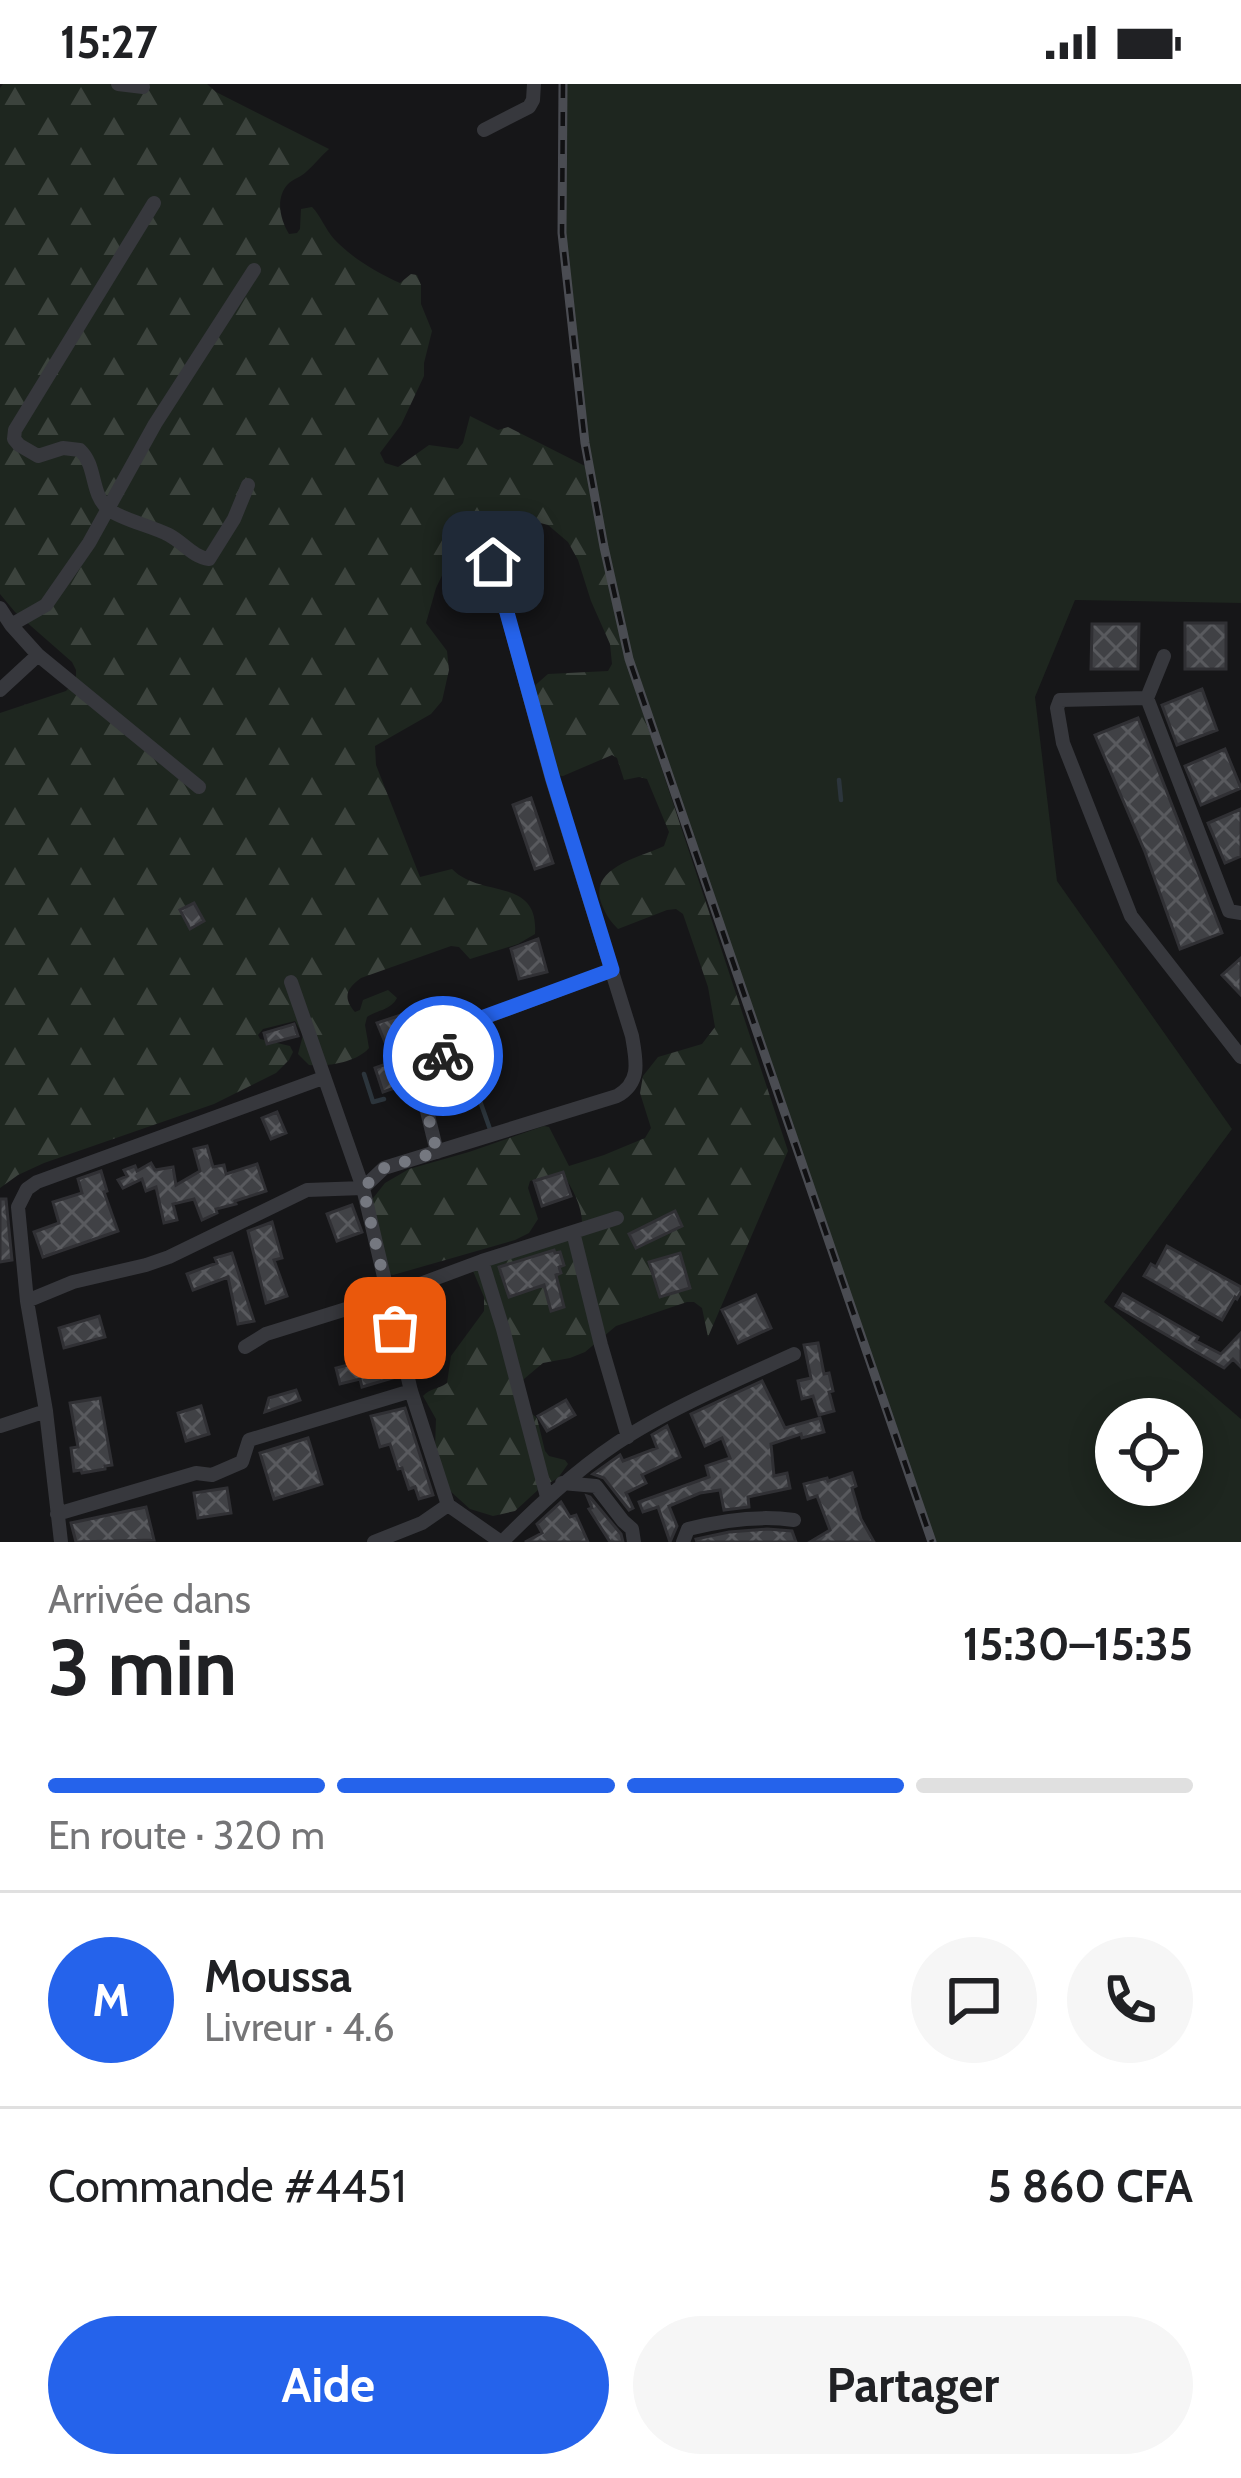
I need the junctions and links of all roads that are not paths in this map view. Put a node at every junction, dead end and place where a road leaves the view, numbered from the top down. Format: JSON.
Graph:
{"nodes":[{"id":1,"x":118,"y":84,"type":"edge"},
{"id":2,"x":534,"y":84,"type":"edge"},
{"id":3,"x":143,"y":87,"type":"dead end"},
{"id":4,"x":484,"y":130,"type":"dead end"},
{"id":5,"x":154,"y":203,"type":"dead end"},
{"id":6,"x":254,"y":270,"type":"dead end"},
{"id":7,"x":248,"y":485,"type":"dead end"},
{"id":8,"x":108,"y":509,"type":"junction"},
{"id":9,"x":493,"y":562,"type":"dead end"},
{"id":10,"x":0,"y":608,"type":"edge"},
{"id":11,"x":11,"y":625,"type":"junction"},
{"id":12,"x":38,"y":655,"type":"junction"},
{"id":13,"x":1164,"y":656,"type":"dead end"},
{"id":14,"x":0,"y":690,"type":"edge"},
{"id":15,"x":1147,"y":698,"type":"junction"},
{"id":16,"x":199,"y":788,"type":"dead end"},
{"id":17,"x":1241,"y":913,"type":"edge"},
{"id":18,"x":612,"y":970,"type":"junction"},
{"id":19,"x":291,"y":982,"type":"dead end"},
{"id":20,"x":1241,"y":1058,"type":"edge"},
{"id":21,"x":323,"y":1078,"type":"junction"},
{"id":22,"x":437,"y":1152,"type":"junction"},
{"id":23,"x":363,"y":1188,"type":"junction"},
{"id":24,"x":617,"y":1218,"type":"dead end"},
{"id":25,"x":573,"y":1232,"type":"junction"},
{"id":26,"x":482,"y":1261,"type":"junction"},
{"id":27,"x":388,"y":1296,"type":"junction"},
{"id":28,"x":27,"y":1301,"type":"junction"},
{"id":29,"x":244,"y":1347,"type":"dead end"},
{"id":30,"x":794,"y":1354,"type":"dead end"},
{"id":31,"x":411,"y":1391,"type":"junction"},
{"id":32,"x":46,"y":1411,"type":"junction"},
{"id":33,"x":0,"y":1426,"type":"edge"},
{"id":34,"x":628,"y":1437,"type":"junction"},
{"id":35,"x":562,"y":1484,"type":"junction"},
{"id":36,"x":547,"y":1497,"type":"junction"},
{"id":37,"x":448,"y":1505,"type":"junction"},
{"id":38,"x":57,"y":1514,"type":"junction"},
{"id":39,"x":794,"y":1520,"type":"dead end"},
{"id":40,"x":61,"y":1542,"type":"edge"},
{"id":41,"x":374,"y":1542,"type":"edge"},
{"id":42,"x":501,"y":1542,"type":"edge"},
{"id":43,"x":634,"y":1542,"type":"edge"},
{"id":44,"x":683,"y":1542,"type":"edge"}],
"edges":[{"from":1,"to":3,"type":"street"},
{"from":2,"to":4,"type":"street"},
{"from":5,"to":8,"type":"street"},
{"from":6,"to":8,"type":"street"},
{"from":7,"to":8,"type":"street"},
{"from":8,"to":11,"type":"street"},
{"from":9,"to":18,"type":"street"},
{"from":10,"to":11,"type":"street"},
{"from":11,"to":12,"type":"street"},
{"from":12,"to":14,"type":"street"},
{"from":12,"to":16,"type":"street"},
{"from":13,"to":15,"type":"street"},
{"from":15,"to":17,"type":"street"},
{"from":15,"to":20,"type":"street"},
{"from":18,"to":22,"type":"street"},
{"from":18,"to":22,"type":"street"},
{"from":19,"to":21,"type":"street"},
{"from":21,"to":23,"type":"street"},
{"from":21,"to":28,"type":"street"},
{"from":22,"to":23,"type":"street"},
{"from":23,"to":27,"type":"street"},
{"from":23,"to":28,"type":"street"},
{"from":24,"to":25,"type":"street"},
{"from":25,"to":26,"type":"street"},
{"from":25,"to":34,"type":"street"},
{"from":26,"to":27,"type":"street"},
{"from":26,"to":36,"type":"street"},
{"from":27,"to":29,"type":"street"},
{"from":27,"to":31,"type":"street"},
{"from":28,"to":32,"type":"street"},
{"from":30,"to":34,"type":"street"},
{"from":31,"to":37,"type":"street"},
{"from":31,"to":38,"type":"street"},
{"from":32,"to":33,"type":"street"},
{"from":32,"to":38,"type":"street"},
{"from":34,"to":35,"type":"street"},
{"from":35,"to":36,"type":"street"},
{"from":35,"to":43,"type":"street"},
{"from":36,"to":42,"type":"street"},
{"from":37,"to":41,"type":"street"},
{"from":37,"to":42,"type":"street"},
{"from":38,"to":40,"type":"street"},
{"from":39,"to":44,"type":"street"}]}
